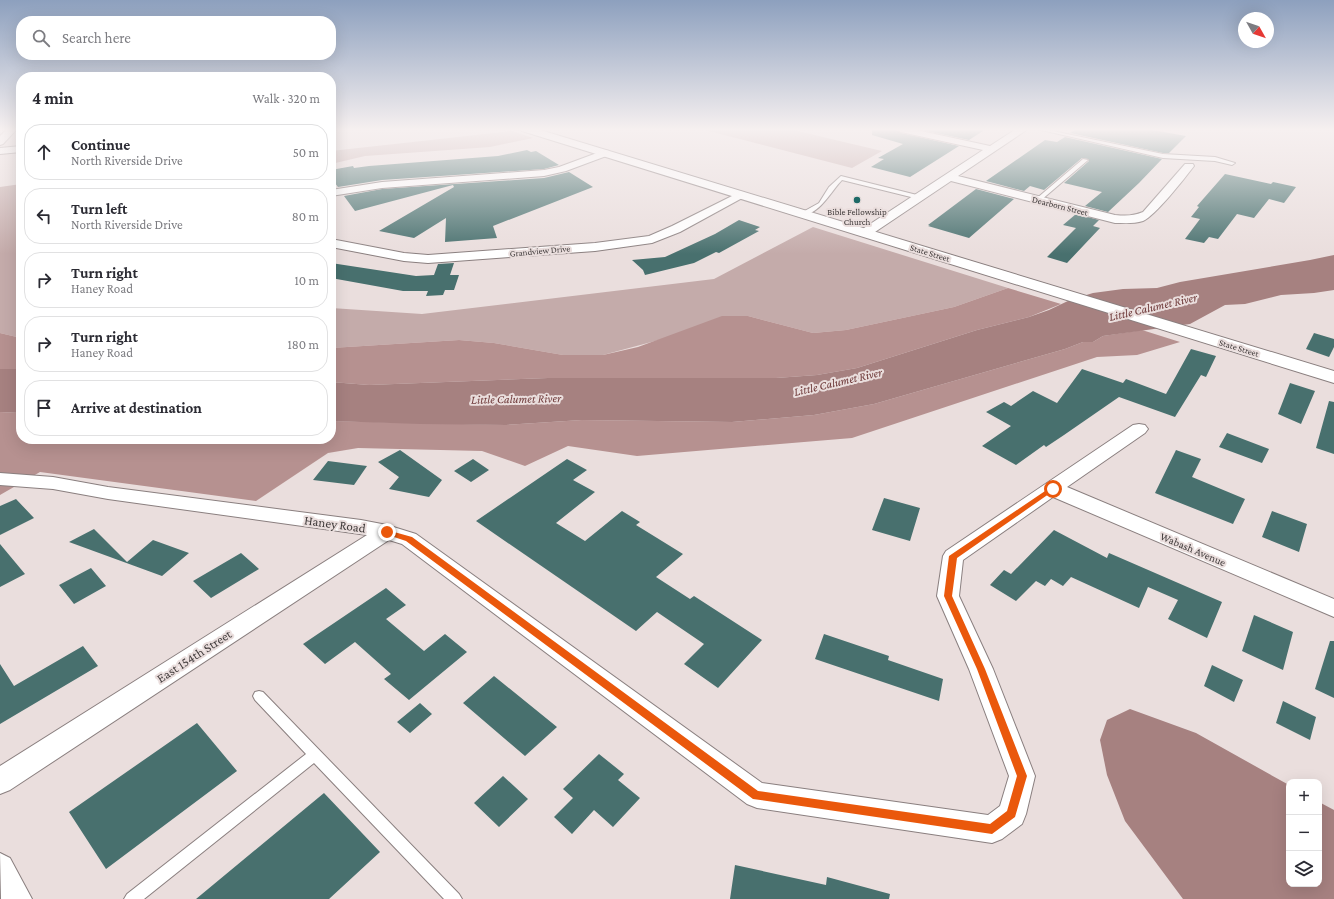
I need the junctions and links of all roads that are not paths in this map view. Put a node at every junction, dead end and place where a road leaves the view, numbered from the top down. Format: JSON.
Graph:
{"nodes":[{"id":1,"x":552,"y":171,"type":"edge"},
{"id":2,"x":663,"y":171,"type":"edge"},
{"id":3,"x":957,"y":171,"type":"edge"},
{"id":4,"x":1072,"y":171,"type":"edge"},
{"id":5,"x":1186,"y":171,"type":"edge"},
{"id":6,"x":948,"y":177,"type":"junction"},
{"id":7,"x":336,"y":193,"type":"edge"},
{"id":8,"x":740,"y":195,"type":"junction"},
{"id":9,"x":919,"y":197,"type":"junction"},
{"id":10,"x":1038,"y":200,"type":"junction"},
{"id":11,"x":803,"y":214,"type":"junction"},
{"id":12,"x":865,"y":234,"type":"junction"},
{"id":13,"x":336,"y":244,"type":"edge"},
{"id":14,"x":1334,"y":377,"type":"edge"},
{"id":15,"x":1139,"y":429,"type":"dead end"},
{"id":16,"x":0,"y":480,"type":"edge"},
{"id":17,"x":1053,"y":489,"type":"junction"},
{"id":18,"x":387,"y":532,"type":"junction"},
{"id":19,"x":1334,"y":608,"type":"edge"},
{"id":20,"x":259,"y":696,"type":"dead end"},
{"id":21,"x":315,"y":755,"type":"junction"},
{"id":22,"x":0,"y":781,"type":"edge"},
{"id":23,"x":0,"y":868,"type":"edge"},
{"id":24,"x":17,"y":899,"type":"edge"},
{"id":25,"x":132,"y":899,"type":"edge"},
{"id":26,"x":454,"y":899,"type":"edge"}],
"edges":[{"from":1,"to":7,"type":"street"},
{"from":2,"to":8,"type":"main road","name":"State Street"},
{"from":3,"to":6,"type":"street"},
{"from":4,"to":10,"type":"lane"},
{"from":5,"to":10,"type":"street","name":"Dearborn Street"},
{"from":6,"to":9,"type":"street"},
{"from":6,"to":10,"type":"street","name":"Dearborn Street"},
{"from":8,"to":11,"type":"main road","name":"State Street"},
{"from":8,"to":13,"type":"street","name":"Grandview Drive"},
{"from":9,"to":11,"type":"lane"},
{"from":9,"to":12,"type":"street"},
{"from":11,"to":12,"type":"main road","name":"State Street"},
{"from":12,"to":14,"type":"main road","name":"State Street"},
{"from":15,"to":17,"type":"street"},
{"from":16,"to":18,"type":"street","name":"Haney Road"},
{"from":17,"to":18,"type":"street","name":"Haney Road"},
{"from":17,"to":19,"type":"street","name":"Wabash Avenue"},
{"from":18,"to":22,"type":"street","name":"East 154th Street"},
{"from":20,"to":21,"type":"lane"},
{"from":21,"to":25,"type":"lane"},
{"from":21,"to":26,"type":"lane"},
{"from":23,"to":24,"type":"street"}]}
